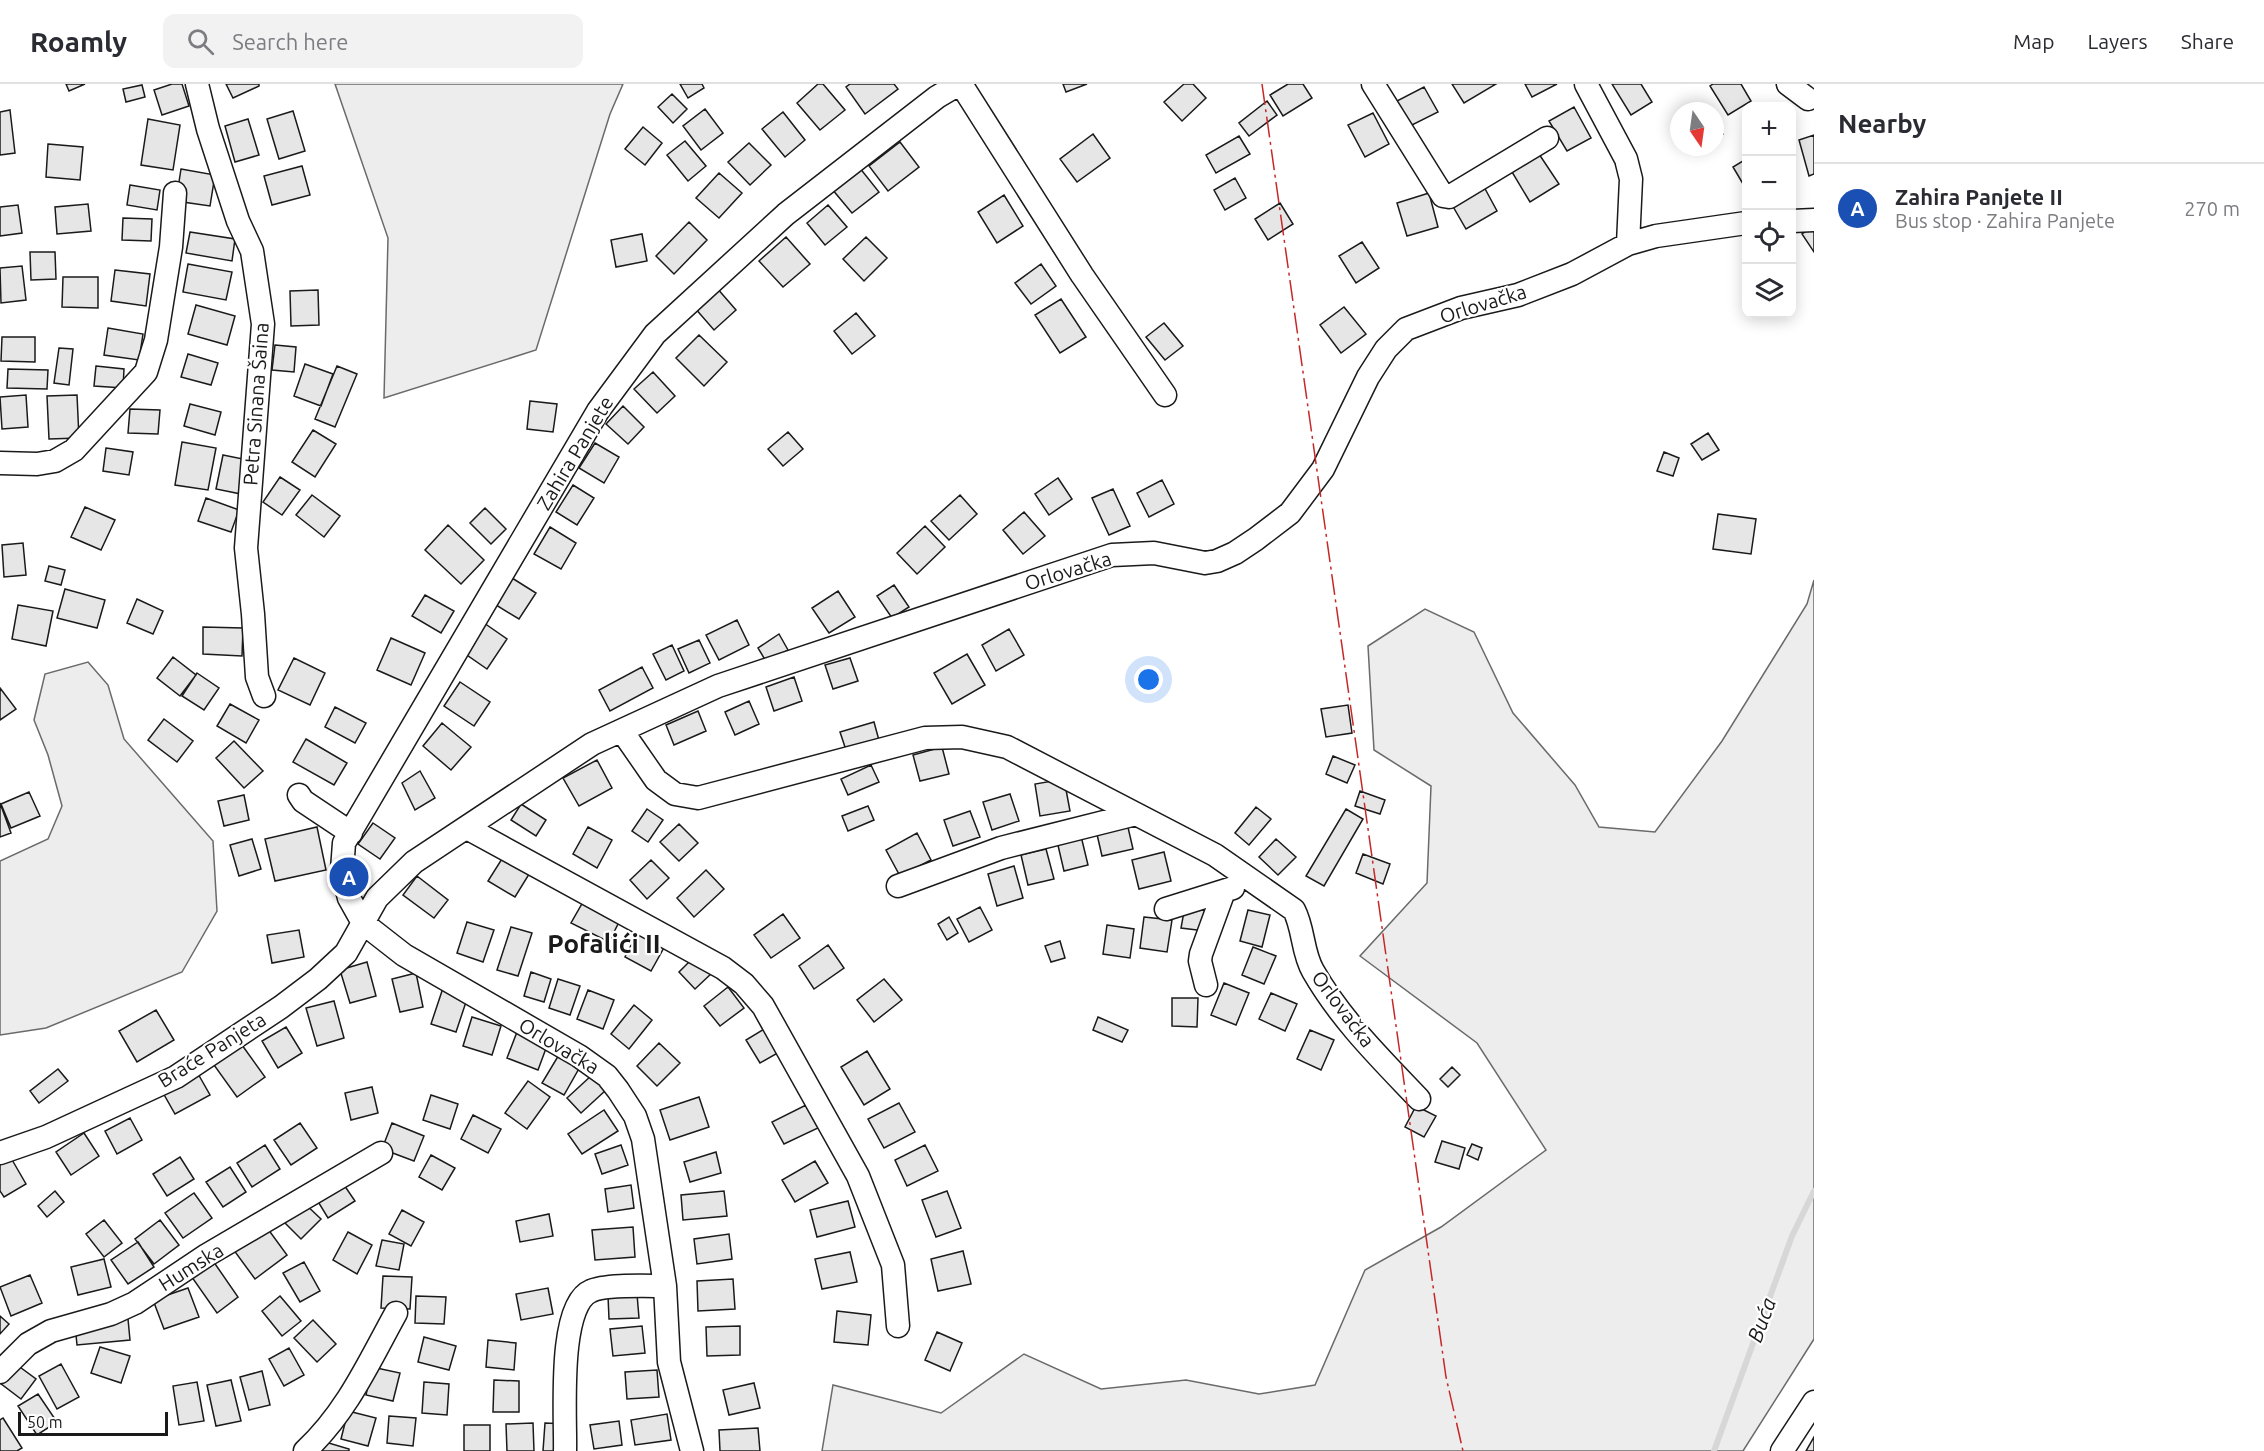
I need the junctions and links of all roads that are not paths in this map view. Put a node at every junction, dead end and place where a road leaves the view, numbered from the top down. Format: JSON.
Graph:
{"nodes":[{"id":1,"x":197,"y":84,"type":"edge"},
{"id":2,"x":960,"y":84,"type":"edge"},
{"id":3,"x":1373,"y":84,"type":"edge"},
{"id":4,"x":1586,"y":84,"type":"edge"},
{"id":5,"x":1788,"y":84,"type":"edge"},
{"id":6,"x":1808,"y":99,"type":"dead end"},
{"id":7,"x":1547,"y":138,"type":"dead end"},
{"id":8,"x":175,"y":193,"type":"dead end"},
{"id":9,"x":1814,"y":220,"type":"edge"},
{"id":10,"x":1796,"y":221,"type":"edge"},
{"id":11,"x":1742,"y":224,"type":"edge"},
{"id":12,"x":1628,"y":244,"type":"junction"},
{"id":13,"x":1165,"y":395,"type":"dead end"},
{"id":14,"x":0,"y":463,"type":"edge"},
{"id":15,"x":264,"y":696,"type":"dead end"},
{"id":16,"x":622,"y":731,"type":"junction"},
{"id":17,"x":299,"y":795,"type":"dead end"},
{"id":18,"x":1137,"y":814,"type":"junction"},
{"id":19,"x":467,"y":828,"type":"junction"},
{"id":20,"x":351,"y":833,"type":"junction"},
{"id":21,"x":1252,"y":882,"type":"junction"},
{"id":22,"x":898,"y":886,"type":"dead end"},
{"id":23,"x":1224,"y":891,"type":"junction"},
{"id":24,"x":1166,"y":909,"type":"dead end"},
{"id":25,"x":363,"y":923,"type":"junction"},
{"id":26,"x":1206,"y":985,"type":"dead end"},
{"id":27,"x":1419,"y":1099,"type":"dead end"},
{"id":28,"x":0,"y":1153,"type":"edge"},
{"id":29,"x":381,"y":1153,"type":"dead end"},
{"id":30,"x":665,"y":1286,"type":"junction"},
{"id":31,"x":396,"y":1313,"type":"dead end"},
{"id":32,"x":898,"y":1326,"type":"dead end"},
{"id":33,"x":0,"y":1372,"type":"edge"},
{"id":34,"x":1814,"y":1402,"type":"edge"},
{"id":35,"x":305,"y":1451,"type":"edge"},
{"id":36,"x":565,"y":1451,"type":"edge"},
{"id":37,"x":692,"y":1451,"type":"edge"},
{"id":38,"x":1782,"y":1451,"type":"edge"}],
"edges":[{"from":1,"to":15,"type":"street","name":"Petra Sinana Šaina"},
{"from":2,"to":13,"type":"street"},
{"from":2,"to":20,"type":"street","name":"Zahira Panjete"},
{"from":3,"to":7,"type":"street"},
{"from":4,"to":12,"type":"street"},
{"from":5,"to":6,"type":"street"},
{"from":8,"to":14,"type":"street"},
{"from":9,"to":10,"type":"street"},
{"from":11,"to":12,"type":"street","name":"Orlovačka"},
{"from":12,"to":16,"type":"street","name":"Orlovačka"},
{"from":16,"to":18,"type":"street","name":"Orlovačka"},
{"from":16,"to":19,"type":"street","name":"Orlovačka"},
{"from":17,"to":20,"type":"street"},
{"from":18,"to":21,"type":"street","name":"Orlovačka"},
{"from":18,"to":22,"type":"street"},
{"from":19,"to":25,"type":"street","name":"Orlovačka"},
{"from":19,"to":32,"type":"street"},
{"from":20,"to":25,"type":"street","name":"Zahira Panjete"},
{"from":21,"to":23,"type":"street"},
{"from":21,"to":27,"type":"street","name":"Orlovačka"},
{"from":23,"to":24,"type":"street"},
{"from":23,"to":26,"type":"street"},
{"from":25,"to":28,"type":"street","name":"Braće Panjeta"},
{"from":25,"to":30,"type":"street","name":"Orlovačka"},
{"from":29,"to":33,"type":"street","name":"Humska"},
{"from":30,"to":36,"type":"street"},
{"from":30,"to":37,"type":"street","name":"Orlovačka"},
{"from":31,"to":35,"type":"street"},
{"from":34,"to":38,"type":"street"}]}
